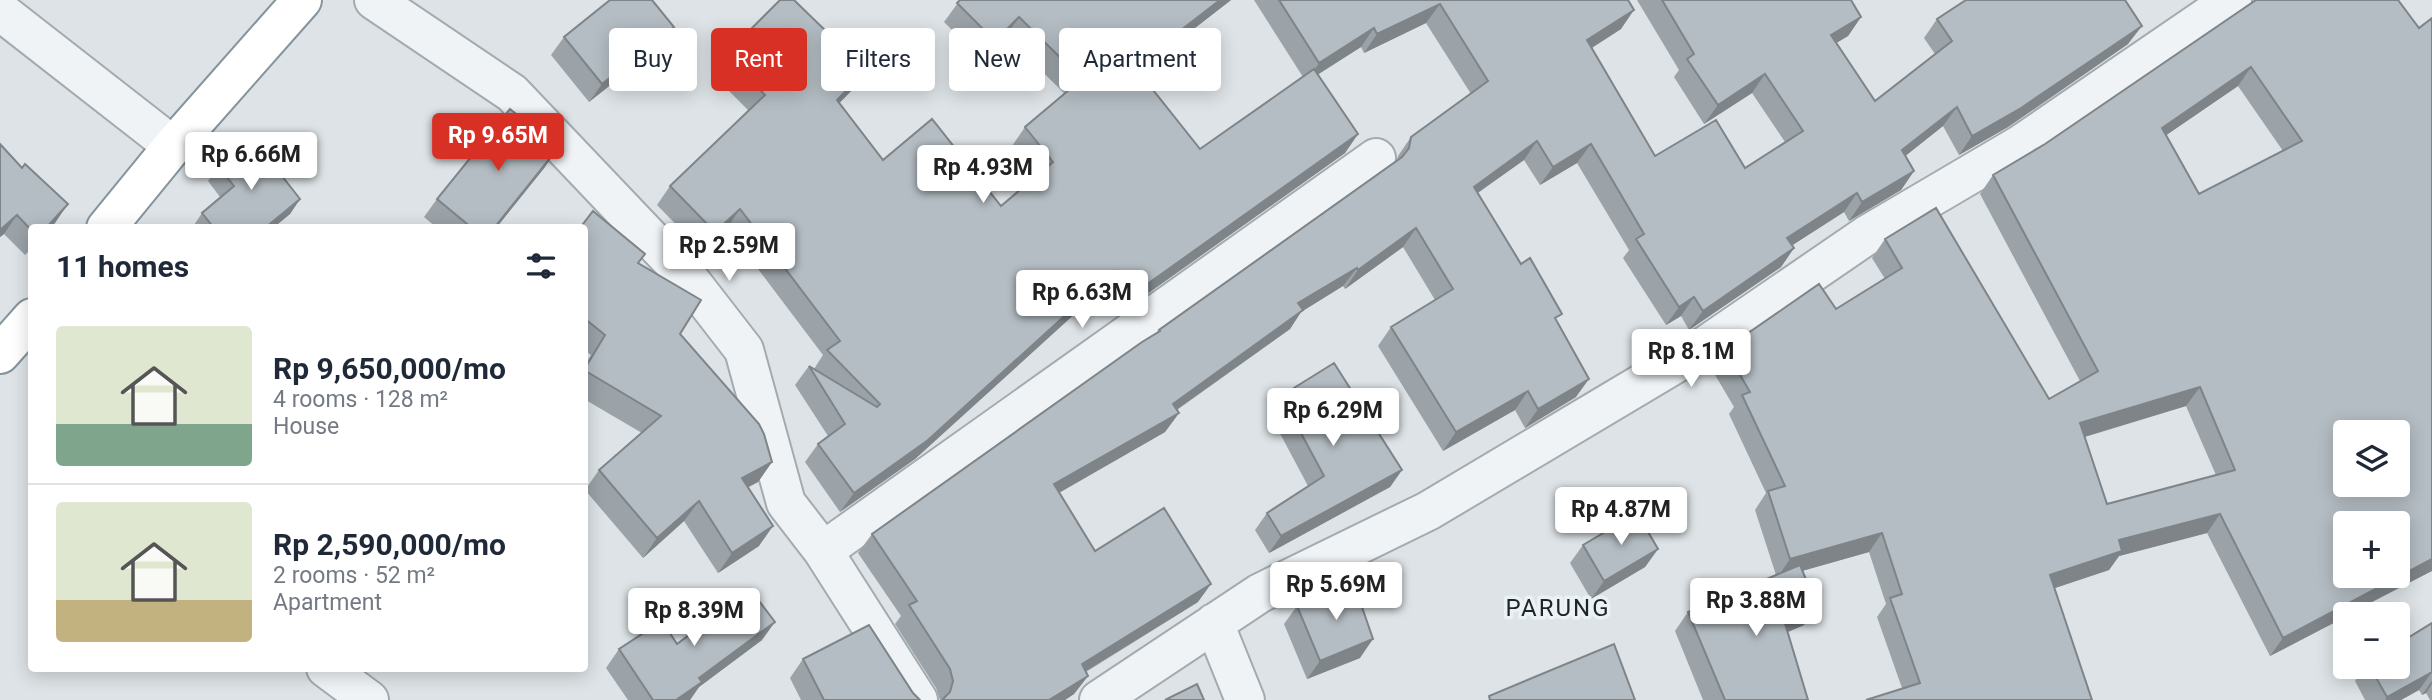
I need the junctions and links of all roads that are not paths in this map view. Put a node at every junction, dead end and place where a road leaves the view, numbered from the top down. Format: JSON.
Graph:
{"nodes":[{"id":1,"x":302,"y":0,"type":"edge"},
{"id":2,"x":374,"y":0,"type":"edge"},
{"id":3,"x":2232,"y":0,"type":"edge"},
{"id":4,"x":0,"y":11,"type":"edge"},
{"id":5,"x":173,"y":146,"type":"junction"},
{"id":6,"x":1376,"y":158,"type":"dead end"},
{"id":7,"x":109,"y":224,"type":"edge"},
{"id":8,"x":28,"y":324,"type":"edge"},
{"id":9,"x":0,"y":354,"type":"edge"},
{"id":10,"x":823,"y":551,"type":"junction"},
{"id":11,"x":1214,"y":623,"type":"junction"},
{"id":12,"x":331,"y":672,"type":"edge"},
{"id":13,"x":369,"y":700,"type":"edge"},
{"id":14,"x":918,"y":700,"type":"edge"},
{"id":15,"x":1099,"y":700,"type":"edge"},
{"id":16,"x":1245,"y":700,"type":"edge"}],
"edges":[{"from":1,"to":5,"type":"highway"},
{"from":2,"to":10,"type":"street"},
{"from":3,"to":11,"type":"street"},
{"from":4,"to":5,"type":"street"},
{"from":5,"to":7,"type":"highway"},
{"from":6,"to":10,"type":"street"},
{"from":8,"to":9,"type":"highway"},
{"from":10,"to":14,"type":"street"},
{"from":11,"to":15,"type":"street"},
{"from":11,"to":16,"type":"street"},
{"from":12,"to":13,"type":"street"}]}
